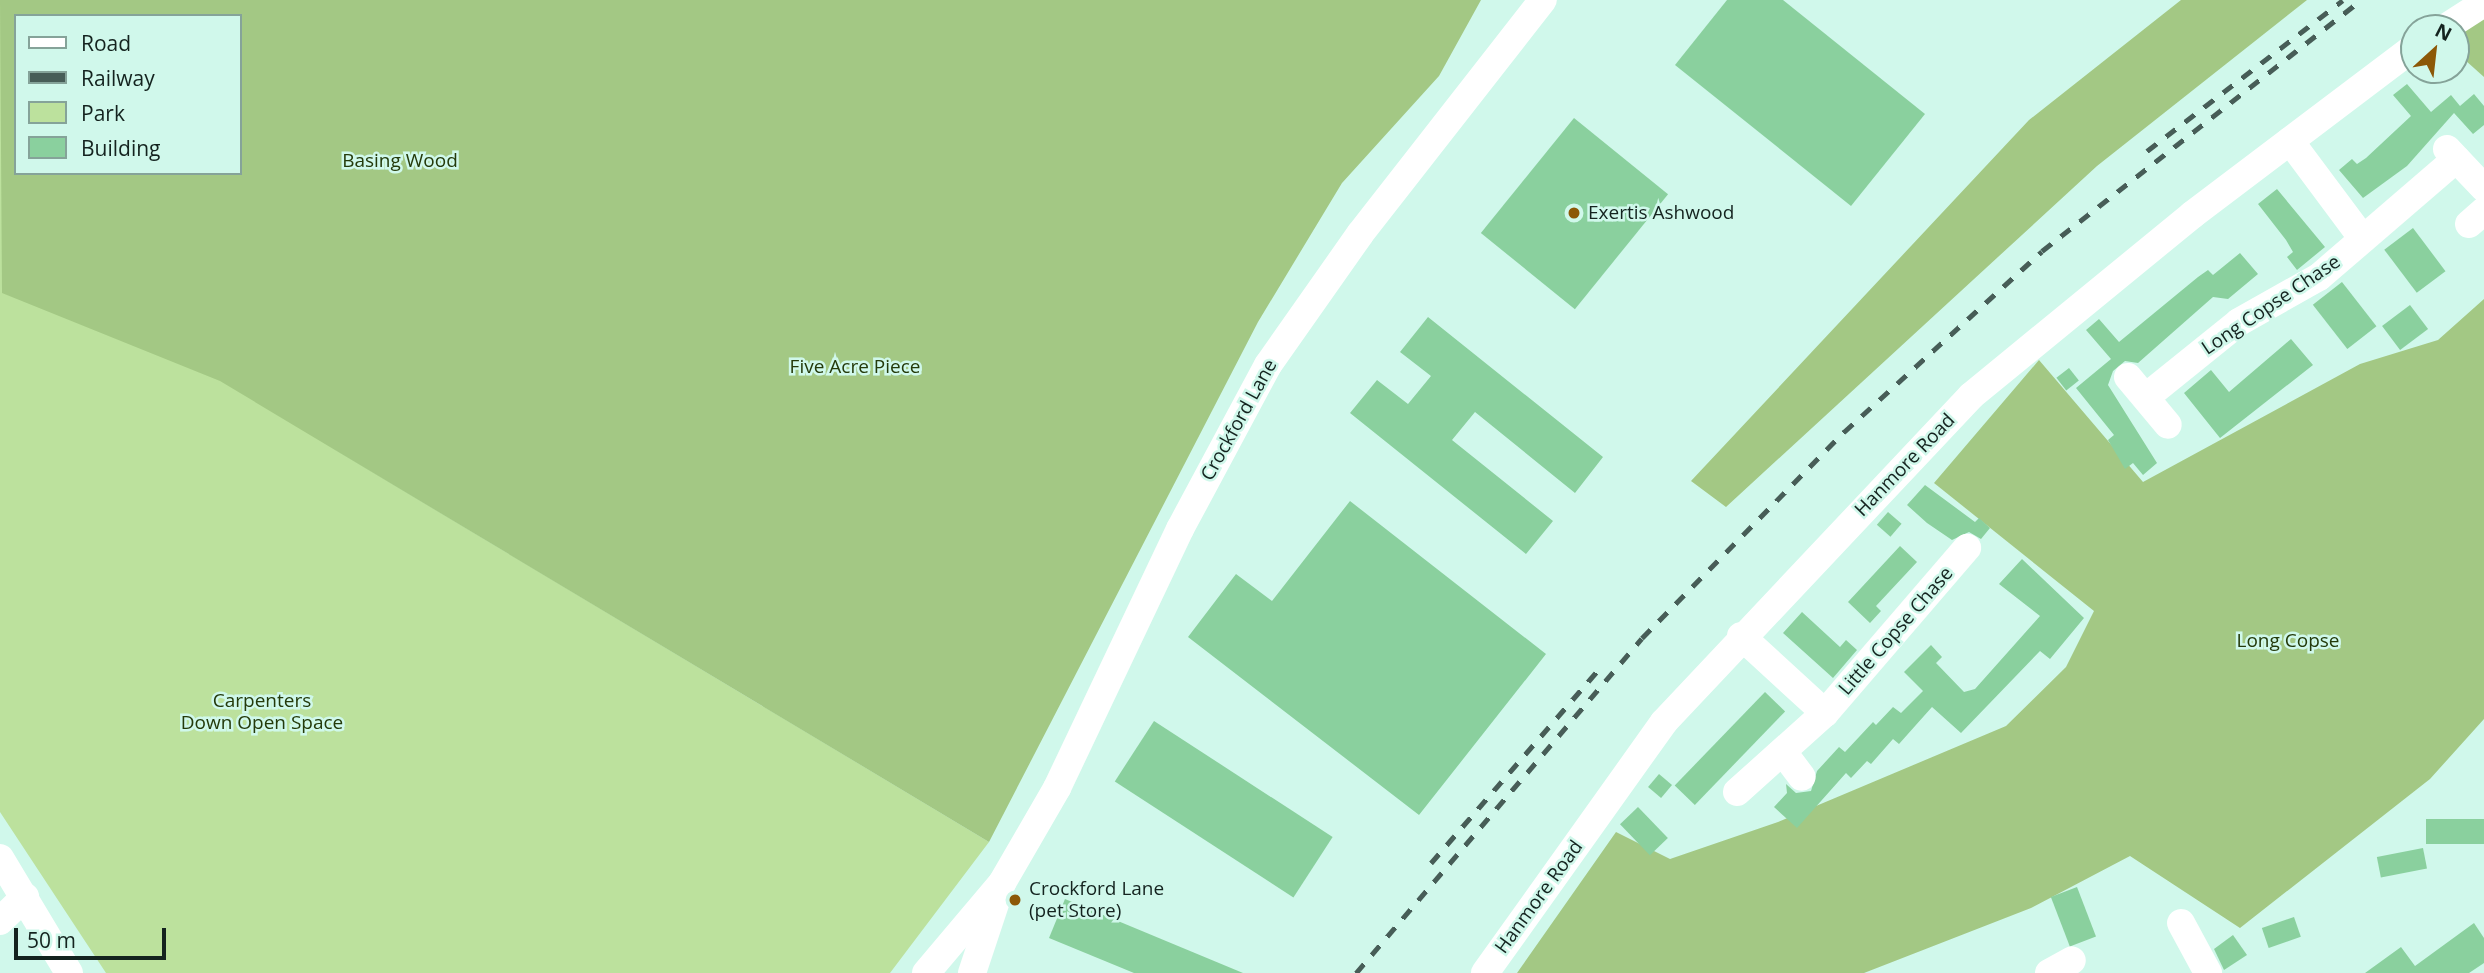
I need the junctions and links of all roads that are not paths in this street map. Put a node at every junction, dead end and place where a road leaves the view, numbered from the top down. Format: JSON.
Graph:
{"nodes":[{"id":1,"x":1543,"y":0,"type":"edge"},
{"id":2,"x":2484,"y":4,"type":"edge"},
{"id":3,"x":2468,"y":14,"type":"edge"},
{"id":4,"x":2400,"y":58,"type":"edge"},
{"id":5,"x":2290,"y":141,"type":"junction"},
{"id":6,"x":2484,"y":188,"type":"edge"},
{"id":7,"x":2363,"y":239,"type":"junction"},
{"id":8,"x":2168,"y":425,"type":"dead end"},
{"id":9,"x":1967,"y":548,"type":"dead end"},
{"id":10,"x":1741,"y":636,"type":"junction"},
{"id":11,"x":1825,"y":713,"type":"junction"},
{"id":12,"x":1783,"y":752,"type":"junction"},
{"id":13,"x":1802,"y":777,"type":"dead end"},
{"id":14,"x":1737,"y":792,"type":"dead end"},
{"id":15,"x":0,"y":858,"type":"edge"},
{"id":16,"x":1002,"y":883,"type":"junction"},
{"id":17,"x":25,"y":897,"type":"junction"},
{"id":18,"x":0,"y":920,"type":"edge"},
{"id":19,"x":2181,"y":923,"type":"dead end"},
{"id":20,"x":69,"y":973,"type":"edge"},
{"id":21,"x":926,"y":973,"type":"edge"},
{"id":22,"x":972,"y":973,"type":"edge"},
{"id":23,"x":1485,"y":973,"type":"edge"},
{"id":24,"x":2208,"y":973,"type":"edge"}],
"edges":[{"from":1,"to":16,"type":"street","name":"Crockford Lane"},
{"from":2,"to":3,"type":"street"},
{"from":4,"to":5,"type":"street","name":"Hanmore Road"},
{"from":5,"to":7,"type":"street"},
{"from":5,"to":10,"type":"street","name":"Hanmore Road"},
{"from":6,"to":7,"type":"street","name":"Long Copse Chase"},
{"from":7,"to":8,"type":"street","name":"Long Copse Chase"},
{"from":9,"to":11,"type":"street","name":"Little Copse Chase"},
{"from":10,"to":11,"type":"street","name":"Little Copse Chase"},
{"from":10,"to":23,"type":"street","name":"Hanmore Road"},
{"from":11,"to":12,"type":"street","name":"Little Copse Chase"},
{"from":12,"to":13,"type":"street"},
{"from":12,"to":14,"type":"street","name":"Little Copse Chase"},
{"from":15,"to":17,"type":"street"},
{"from":16,"to":21,"type":"street","name":"Crockford Lane"},
{"from":16,"to":22,"type":"street","name":"Crockford Lane"},
{"from":17,"to":18,"type":"street"},
{"from":17,"to":20,"type":"street"},
{"from":19,"to":24,"type":"street"}]}
